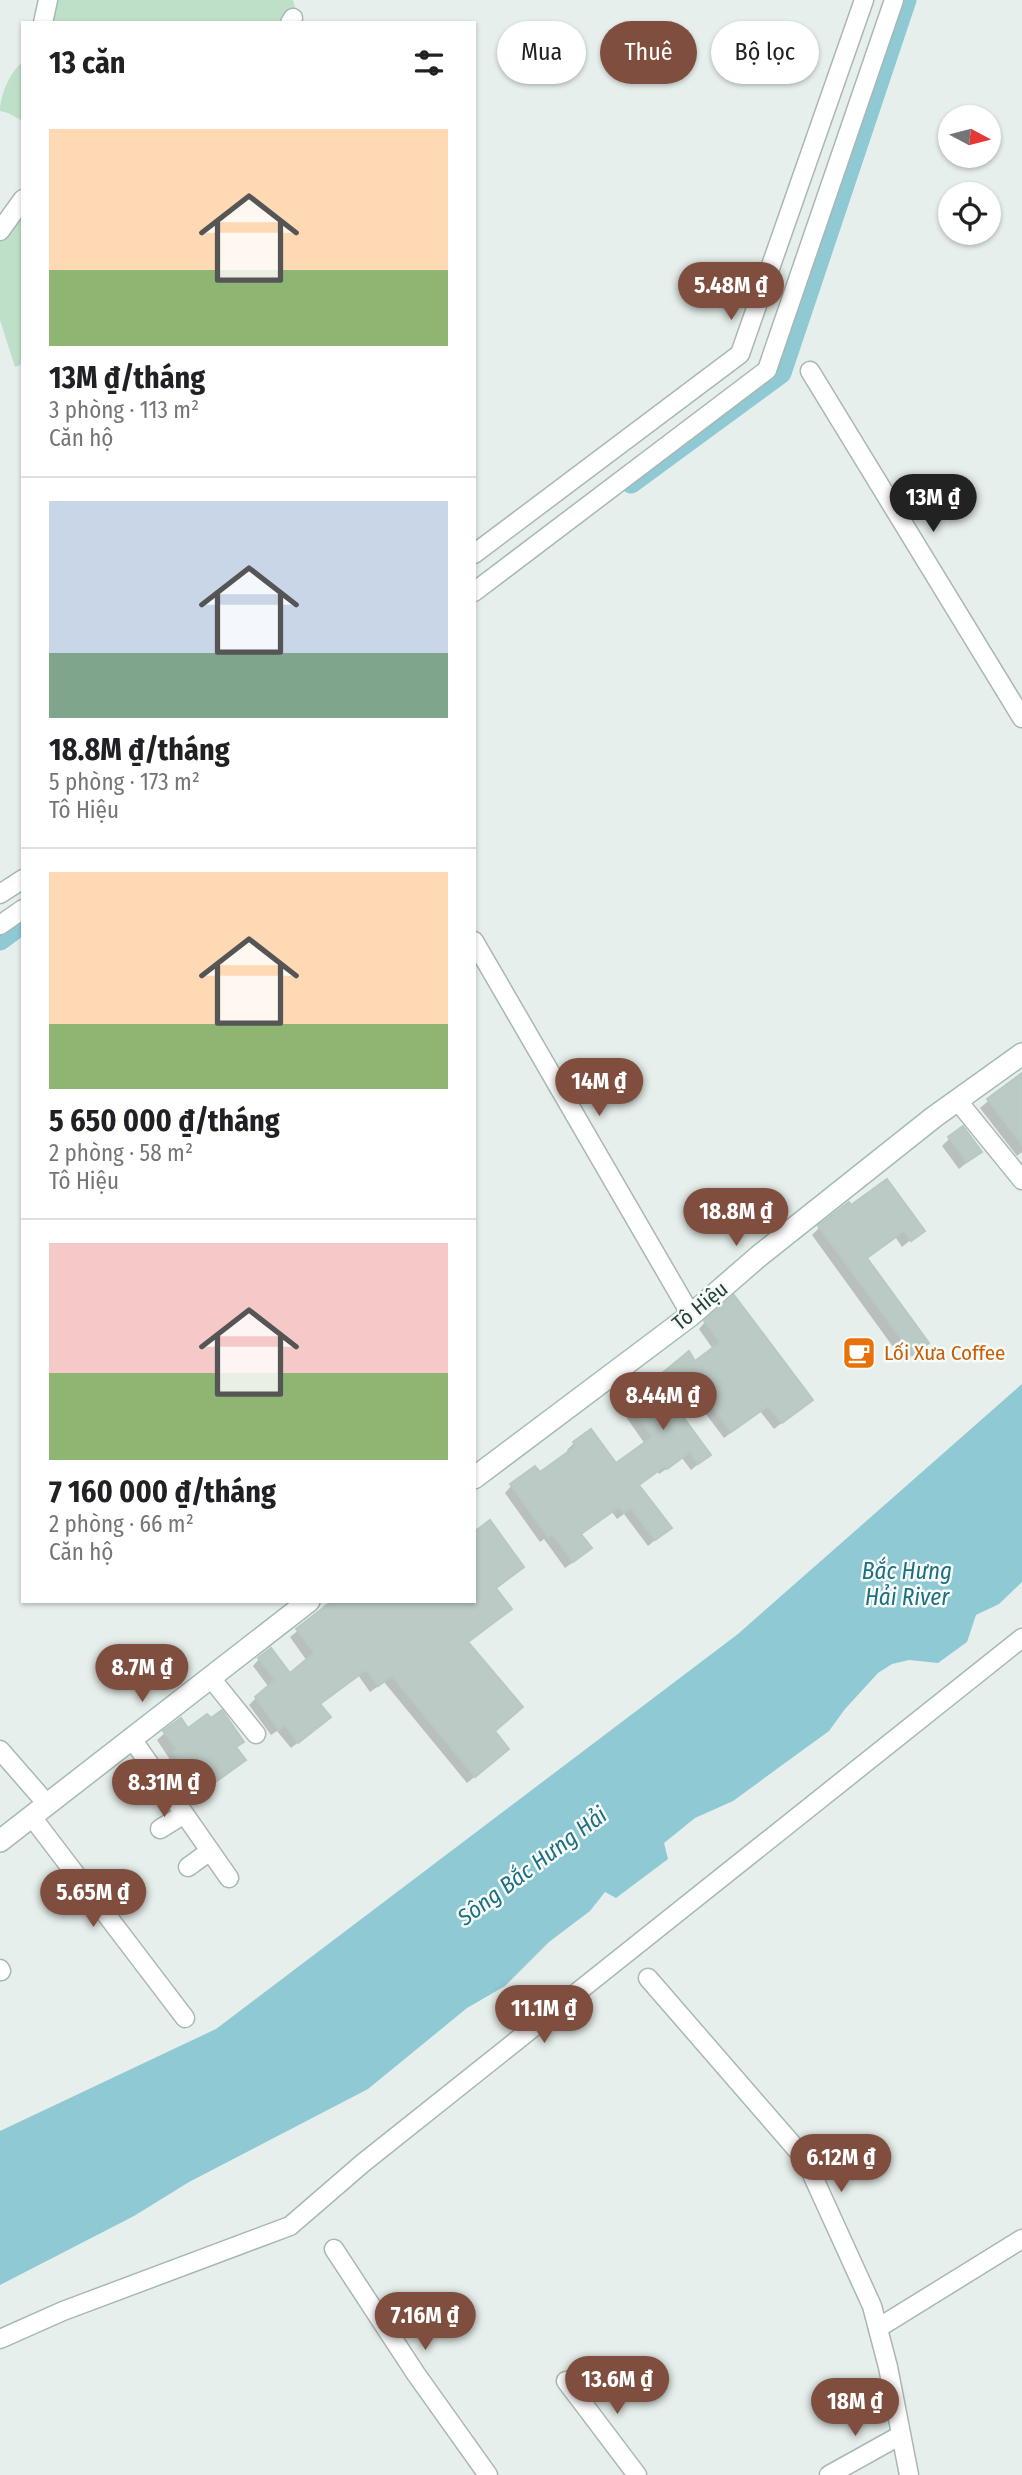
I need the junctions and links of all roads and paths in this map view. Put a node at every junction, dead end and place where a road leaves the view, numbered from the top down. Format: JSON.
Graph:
{"nodes":[{"id":1,"x":48,"y":0,"type":"edge"},
{"id":2,"x":864,"y":0,"type":"edge"},
{"id":3,"x":894,"y":0,"type":"edge"},
{"id":4,"x":43,"y":21,"type":"edge"},
{"id":5,"x":21,"y":202,"type":"edge"},
{"id":6,"x":0,"y":231,"type":"edge"},
{"id":7,"x":810,"y":371,"type":"dead end"},
{"id":8,"x":476,"y":552,"type":"edge"},
{"id":9,"x":476,"y":590,"type":"edge"},
{"id":10,"x":1022,"y":718,"type":"edge"},
{"id":11,"x":21,"y":879,"type":"edge"},
{"id":12,"x":0,"y":894,"type":"edge"},
{"id":13,"x":21,"y":910,"type":"edge"},
{"id":14,"x":0,"y":925,"type":"edge"},
{"id":15,"x":476,"y":944,"type":"edge"},
{"id":16,"x":1022,"y":1054,"type":"edge"},
{"id":17,"x":957,"y":1100,"type":"junction"},
{"id":18,"x":1022,"y":1180,"type":"edge"},
{"id":19,"x":691,"y":1315,"type":"junction"},
{"id":20,"x":476,"y":1476,"type":"edge"},
{"id":21,"x":306,"y":1603,"type":"edge"},
{"id":22,"x":1022,"y":1638,"type":"edge"},
{"id":23,"x":210,"y":1677,"type":"junction"},
{"id":24,"x":256,"y":1734,"type":"dead end"},
{"id":25,"x":132,"y":1739,"type":"junction"},
{"id":26,"x":0,"y":1750,"type":"edge"},
{"id":27,"x":40,"y":1811,"type":"junction"},
{"id":28,"x":184,"y":1814,"type":"junction"},
{"id":29,"x":160,"y":1829,"type":"dead end"},
{"id":30,"x":0,"y":1841,"type":"edge"},
{"id":31,"x":210,"y":1851,"type":"junction"},
{"id":32,"x":188,"y":1867,"type":"dead end"},
{"id":33,"x":229,"y":1878,"type":"dead end"},
{"id":34,"x":648,"y":1978,"type":"dead end"},
{"id":35,"x":185,"y":2018,"type":"dead end"},
{"id":36,"x":1022,"y":2239,"type":"edge"},
{"id":37,"x":334,"y":2249,"type":"dead end"},
{"id":38,"x":878,"y":2328,"type":"junction"},
{"id":39,"x":0,"y":2339,"type":"edge"},
{"id":40,"x":566,"y":2381,"type":"dead end"},
{"id":41,"x":901,"y":2435,"type":"junction"},
{"id":42,"x":488,"y":2475,"type":"edge"},
{"id":43,"x":637,"y":2475,"type":"edge"},
{"id":44,"x":829,"y":2475,"type":"edge"},
{"id":45,"x":909,"y":2475,"type":"edge"}],
"edges":[{"from":1,"to":4,"type":"street"},
{"from":2,"to":8,"type":"street"},
{"from":3,"to":9,"type":"street"},
{"from":5,"to":6,"type":"street"},
{"from":7,"to":10,"type":"street"},
{"from":11,"to":12,"type":"street"},
{"from":13,"to":14,"type":"street"},
{"from":15,"to":19,"type":"street"},
{"from":16,"to":17,"type":"main road","name":"Tô Hiệu"},
{"from":17,"to":18,"type":"street"},
{"from":17,"to":19,"type":"main road","name":"Tô Hiệu"},
{"from":19,"to":20,"type":"main road","name":"Tô Hiệu"},
{"from":21,"to":23,"type":"main road"},
{"from":22,"to":39,"type":"street"},
{"from":23,"to":24,"type":"street"},
{"from":23,"to":25,"type":"main road"},
{"from":25,"to":27,"type":"main road"},
{"from":25,"to":28,"type":"street"},
{"from":26,"to":27,"type":"street"},
{"from":27,"to":30,"type":"main road"},
{"from":27,"to":35,"type":"street"},
{"from":28,"to":29,"type":"street"},
{"from":28,"to":31,"type":"street"},
{"from":31,"to":32,"type":"street"},
{"from":31,"to":33,"type":"street"},
{"from":34,"to":38,"type":"street"},
{"from":36,"to":38,"type":"street"},
{"from":37,"to":42,"type":"street"},
{"from":38,"to":41,"type":"street"},
{"from":40,"to":43,"type":"street"},
{"from":41,"to":44,"type":"street"},
{"from":41,"to":45,"type":"street"}]}
